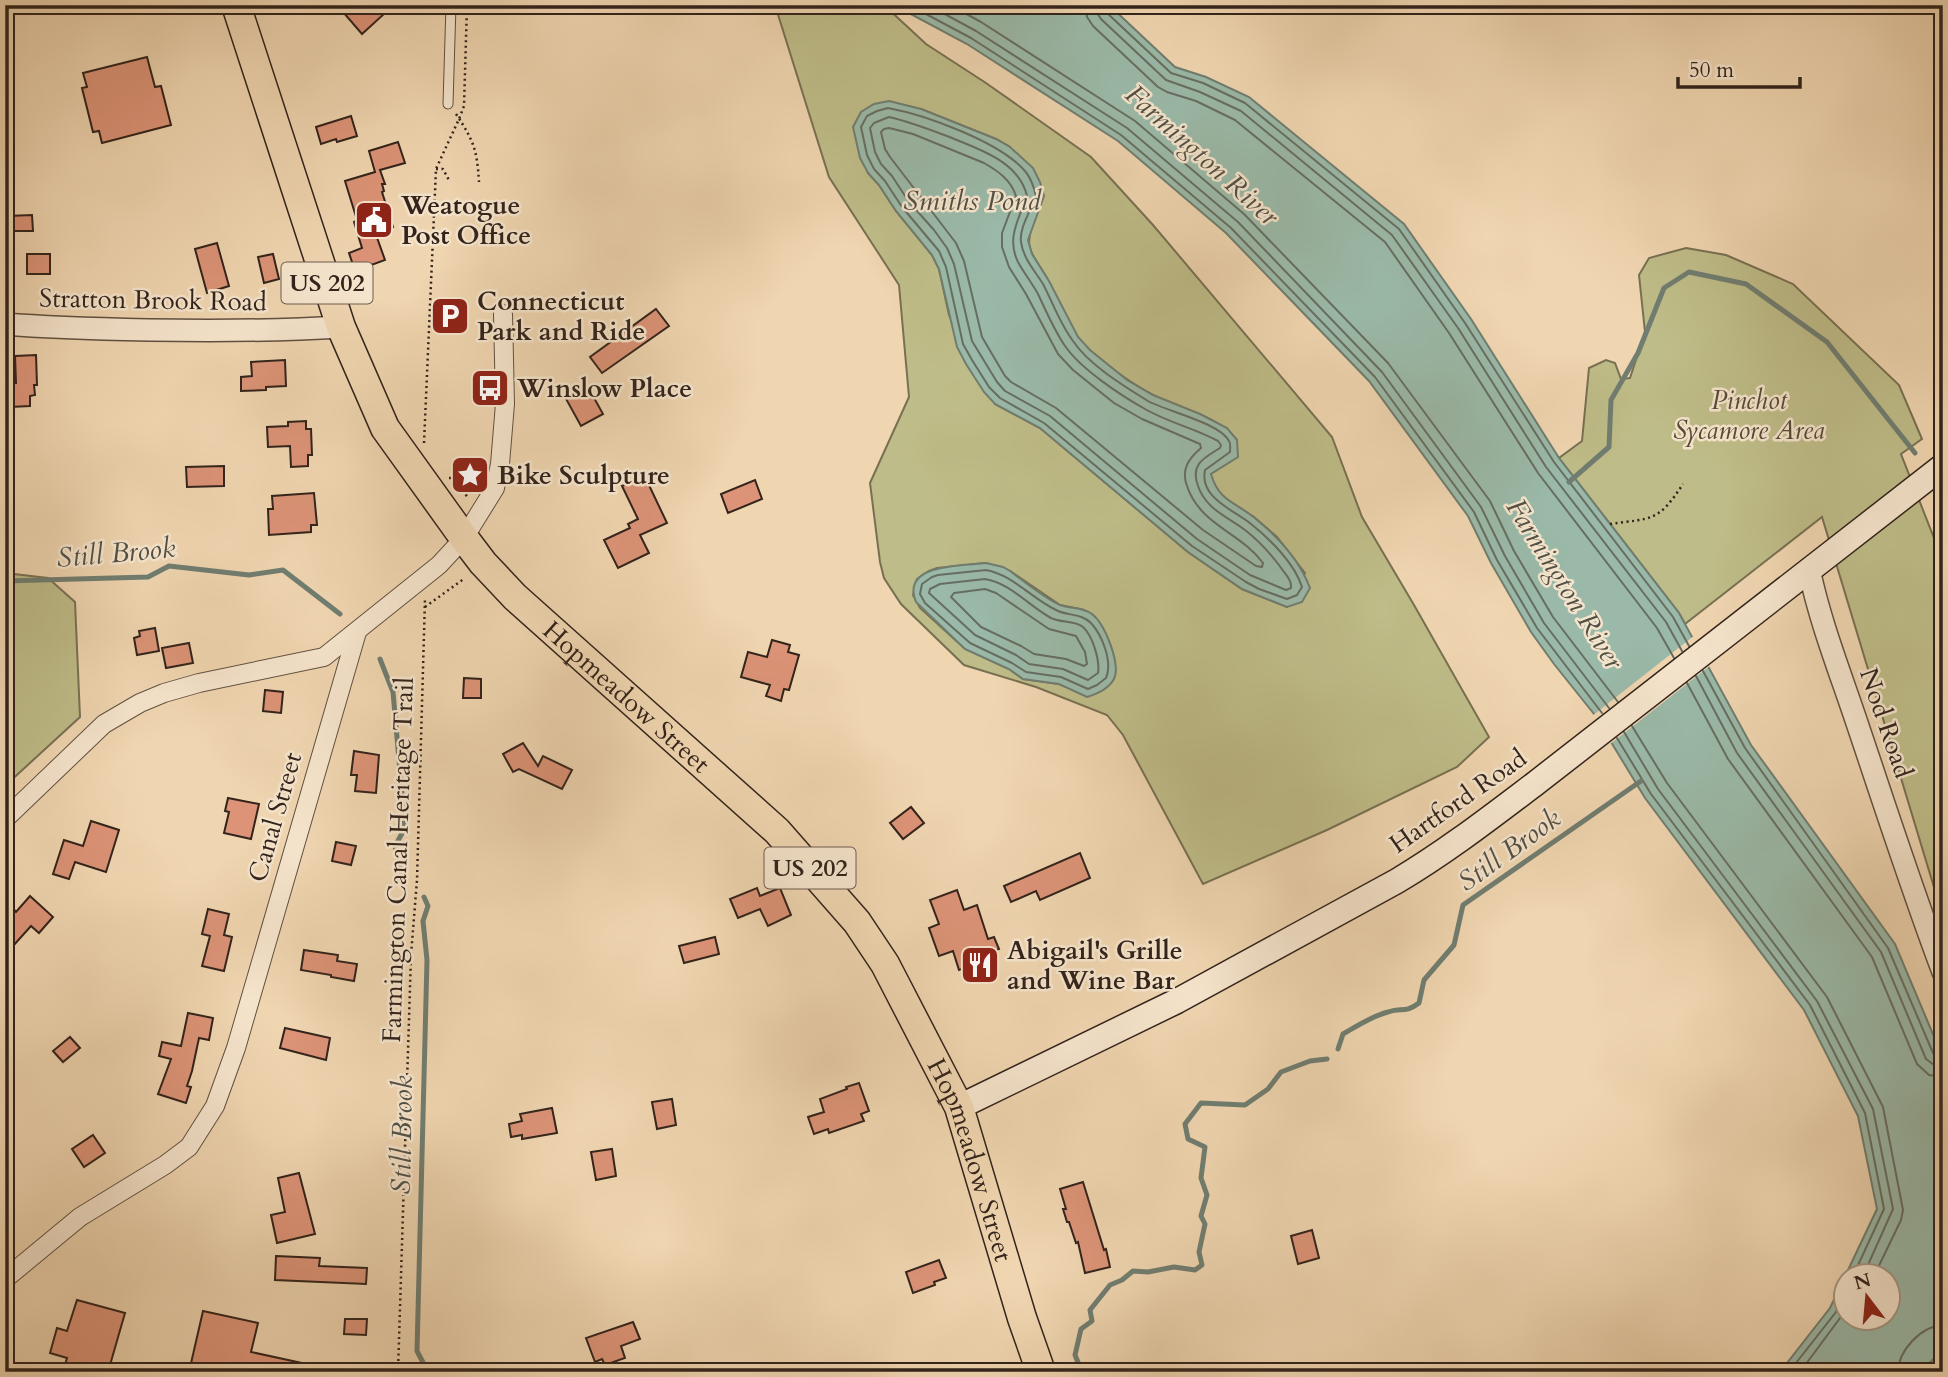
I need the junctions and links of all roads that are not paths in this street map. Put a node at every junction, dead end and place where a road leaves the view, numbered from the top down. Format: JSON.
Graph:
{"nodes":[{"id":1,"x":236,"y":5,"type":"edge"},
{"id":2,"x":451,"y":5,"type":"edge"},
{"id":3,"x":448,"y":104,"type":"road end"},
{"id":4,"x":503,"y":314,"type":"dead end"},
{"id":5,"x":5,"y":324,"type":"edge"},
{"id":6,"x":341,"y":327,"type":"junction"},
{"id":7,"x":1943,"y":466,"type":"edge"},
{"id":8,"x":464,"y":538,"type":"junction"},
{"id":9,"x":1809,"y":569,"type":"junction"},
{"id":10,"x":357,"y":632,"type":"junction"},
{"id":11,"x":5,"y":818,"type":"edge"},
{"id":12,"x":1943,"y":972,"type":"edge"},
{"id":13,"x":959,"y":1107,"type":"junction"},
{"id":14,"x":5,"y":1279,"type":"edge"},
{"id":15,"x":1041,"y":1372,"type":"edge"}],
"edges":[{"from":1,"to":6,"type":"highway","name":"Hopmeadow Street","number":"US 202"},
{"from":2,"to":3,"type":"lane"},
{"from":4,"to":8,"type":"street"},
{"from":5,"to":6,"type":"street","name":"Stratton Brook Road"},
{"from":6,"to":8,"type":"highway","name":"Hopmeadow Street","number":"US 202"},
{"from":7,"to":9,"type":"main road","name":"Hartford Road"},
{"from":8,"to":10,"type":"street"},
{"from":8,"to":13,"type":"highway","name":"Hopmeadow Street","number":"US 202"},
{"from":9,"to":12,"type":"street","name":"Nod Road"},
{"from":9,"to":13,"type":"main road","name":"Hartford Road"},
{"from":10,"to":11,"type":"street"},
{"from":10,"to":14,"type":"street","name":"Canal Street"},
{"from":13,"to":15,"type":"highway","name":"Hopmeadow Street","number":"US 202"}]}
